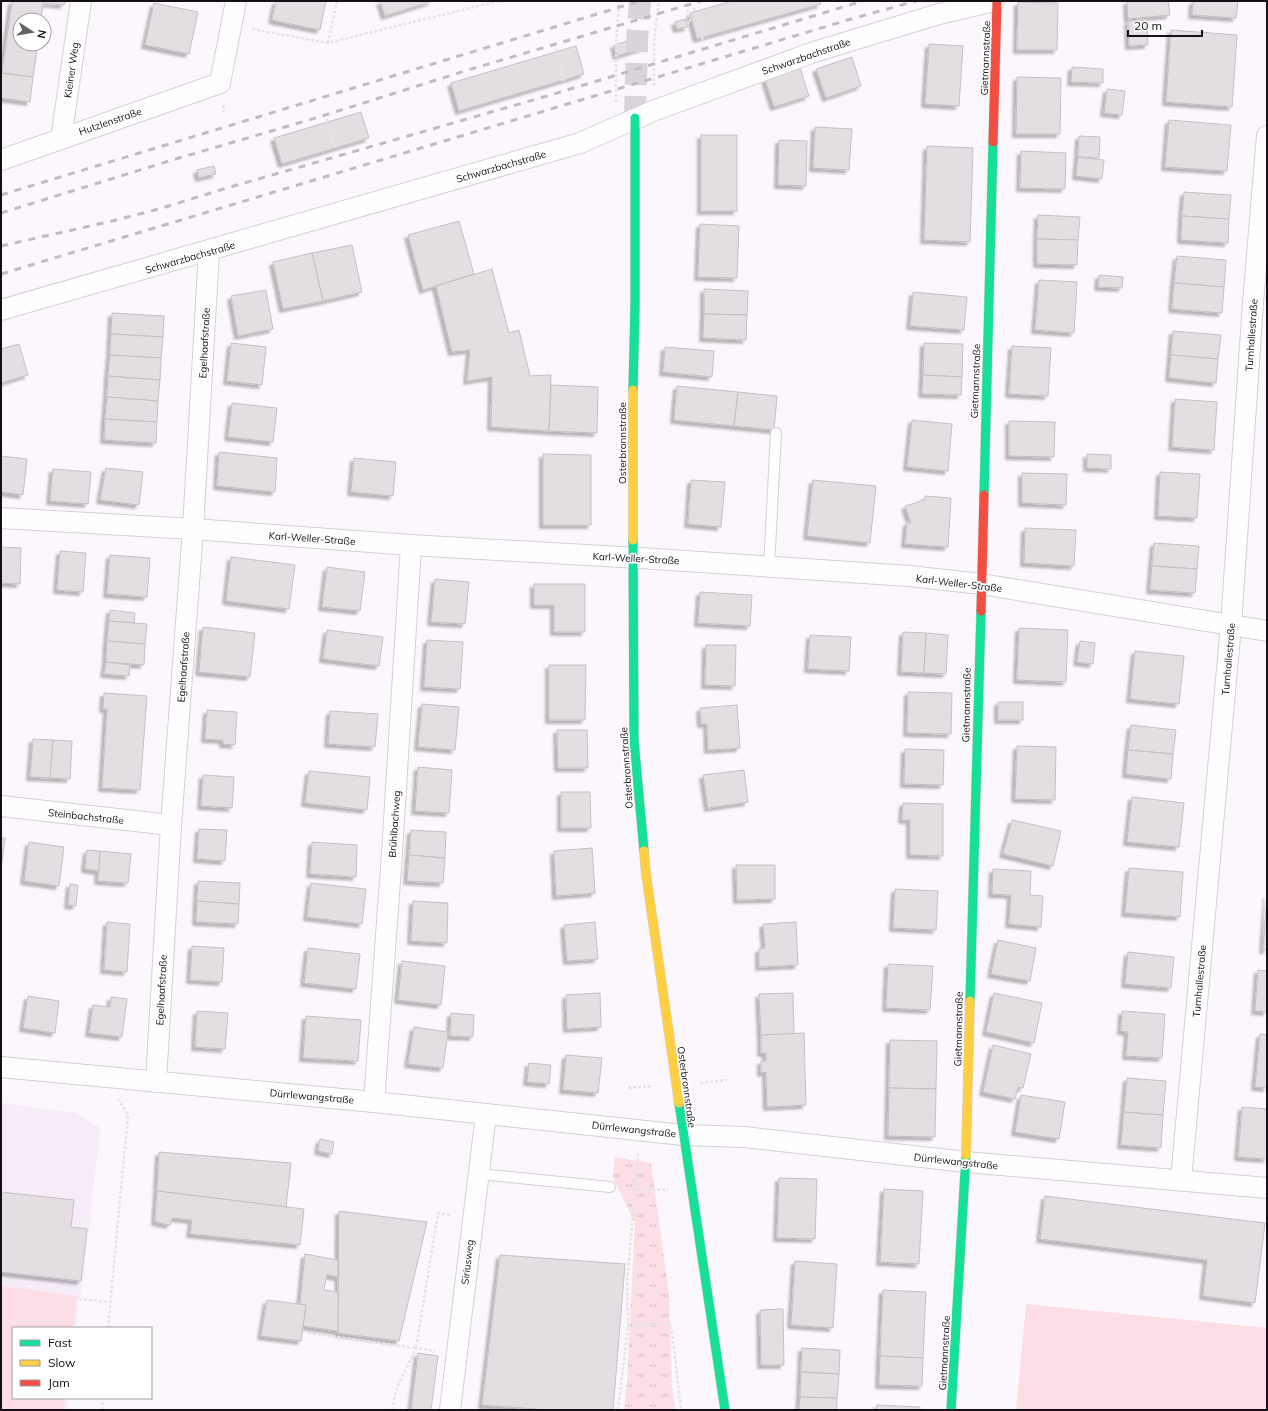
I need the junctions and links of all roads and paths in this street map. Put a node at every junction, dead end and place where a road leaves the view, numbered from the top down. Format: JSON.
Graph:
{"nodes":[{"id":1,"x":81,"y":1,"type":"edge"},
{"id":2,"x":236,"y":1,"type":"edge"},
{"id":3,"x":337,"y":1,"type":"edge"},
{"id":4,"x":499,"y":1,"type":"edge"},
{"id":5,"x":619,"y":1,"type":"edge"},
{"id":6,"x":659,"y":1,"type":"edge"},
{"id":7,"x":996,"y":1,"type":"edge"},
{"id":8,"x":694,"y":8,"type":"dead end"},
{"id":9,"x":687,"y":10,"type":"dead end"},
{"id":10,"x":682,"y":24,"type":"dead end"},
{"id":11,"x":232,"y":25,"type":"junction"},
{"id":12,"x":703,"y":40,"type":"dead end"},
{"id":13,"x":328,"y":43,"type":"junction"},
{"id":14,"x":556,"y":49,"type":"dead end"},
{"id":15,"x":651,"y":58,"type":"dead end"},
{"id":16,"x":654,"y":58,"type":"junction"},
{"id":17,"x":564,"y":81,"type":"dead end"},
{"id":18,"x":644,"y":115,"type":"junction"},
{"id":19,"x":327,"y":119,"type":"dead end"},
{"id":20,"x":616,"y":127,"type":"junction"},
{"id":21,"x":1267,"y":136,"type":"edge"},
{"id":22,"x":61,"y":139,"type":"junction"},
{"id":23,"x":336,"y":149,"type":"dead end"},
{"id":24,"x":1,"y":160,"type":"edge"},
{"id":25,"x":209,"y":251,"type":"junction"},
{"id":26,"x":1,"y":310,"type":"edge"},
{"id":27,"x":776,"y":433,"type":"dead end"},
{"id":28,"x":1,"y":518,"type":"edge"},
{"id":29,"x":193,"y":529,"type":"junction"},
{"id":30,"x":412,"y":545,"type":"junction"},
{"id":31,"x":633,"y":558,"type":"junction"},
{"id":32,"x":769,"y":567,"type":"junction"},
{"id":33,"x":980,"y":584,"type":"junction"},
{"id":34,"x":1232,"y":625,"type":"junction"},
{"id":35,"x":1267,"y":631,"type":"edge"},
{"id":36,"x":1,"y":806,"type":"edge"},
{"id":37,"x":171,"y":825,"type":"junction"},
{"id":38,"x":1,"y":1067,"type":"edge"},
{"id":39,"x":118,"y":1078,"type":"junction"},
{"id":40,"x":156,"y":1082,"type":"junction"},
{"id":41,"x":374,"y":1102,"type":"junction"},
{"id":42,"x":486,"y":1114,"type":"junction"},
{"id":43,"x":640,"y":1129,"type":"junction"},
{"id":44,"x":682,"y":1135,"type":"junction"},
{"id":45,"x":966,"y":1162,"type":"junction"},
{"id":46,"x":478,"y":1174,"type":"junction"},
{"id":47,"x":1180,"y":1180,"type":"junction"},
{"id":48,"x":610,"y":1187,"type":"joint"},
{"id":49,"x":1267,"y":1188,"type":"edge"},
{"id":50,"x":634,"y":1189,"type":"junction"},
{"id":51,"x":691,"y":1189,"type":"junction"},
{"id":52,"x":473,"y":1218,"type":"junction"},
{"id":53,"x":79,"y":1299,"type":"dead end"},
{"id":54,"x":110,"y":1302,"type":"junction"},
{"id":55,"x":628,"y":1326,"type":"junction"},
{"id":56,"x":108,"y":1327,"type":"edge"},
{"id":57,"x":308,"y":1332,"type":"dead end"},
{"id":58,"x":416,"y":1348,"type":"junction"},
{"id":59,"x":457,"y":1354,"type":"junction"},
{"id":60,"x":103,"y":1399,"type":"edge"},
{"id":61,"x":102,"y":1410,"type":"edge"},
{"id":62,"x":392,"y":1410,"type":"edge"},
{"id":63,"x":450,"y":1410,"type":"edge"},
{"id":64,"x":618,"y":1410,"type":"edge"},
{"id":65,"x":681,"y":1410,"type":"edge"},
{"id":66,"x":725,"y":1410,"type":"edge"},
{"id":67,"x":952,"y":1410,"type":"edge"}],
"edges":[{"from":1,"to":22,"type":"street","name":"Kleiner Weg"},
{"from":2,"to":11,"type":"street"},
{"from":3,"to":13,"type":"path"},
{"from":4,"to":13,"type":"path"},
{"from":5,"to":20,"type":"path"},
{"from":6,"to":16,"type":"path"},
{"from":7,"to":18,"type":"street","name":"Schwarzbachstraße"},
{"from":7,"to":33,"type":"street","name":"Gietmannstraße"},
{"from":8,"to":12,"type":"path"},
{"from":9,"to":10,"type":"path"},
{"from":11,"to":13,"type":"path"},
{"from":11,"to":22,"type":"street","name":"Hutzlenstraße"},
{"from":14,"to":17,"type":"path"},
{"from":15,"to":16,"type":"path"},
{"from":16,"to":18,"type":"path"},
{"from":18,"to":20,"type":"street","name":"Schwarzbachstraße"},
{"from":18,"to":31,"type":"street","name":"Osterbronnstraße"},
{"from":19,"to":23,"type":"path"},
{"from":20,"to":25,"type":"street","name":"Schwarzbachstraße"},
{"from":21,"to":34,"type":"street","name":"Turnhallestraße"},
{"from":22,"to":24,"type":"street","name":"Hutzlenstraße"},
{"from":25,"to":26,"type":"street","name":"Schwarzbachstraße"},
{"from":25,"to":29,"type":"street","name":"Egelhaafstraße"},
{"from":27,"to":32,"type":"lane"},
{"from":28,"to":29,"type":"street","name":"Karl-Weller-Straße"},
{"from":29,"to":30,"type":"street","name":"Karl-Weller-Straße"},
{"from":29,"to":37,"type":"street","name":"Egelhaafstraße"},
{"from":30,"to":31,"type":"street","name":"Karl-Weller-Straße"},
{"from":30,"to":41,"type":"street","name":"Brühlbachweg"},
{"from":31,"to":32,"type":"street","name":"Karl-Weller-Straße"},
{"from":31,"to":44,"type":"street","name":"Osterbronnstraße"},
{"from":32,"to":33,"type":"street","name":"Karl-Weller-Straße"},
{"from":33,"to":34,"type":"street","name":"Karl-Weller-Straße"},
{"from":33,"to":45,"type":"street","name":"Gietmannstraße"},
{"from":34,"to":35,"type":"street","name":"Karl-Weller-Straße"},
{"from":34,"to":47,"type":"street","name":"Turnhallestraße"},
{"from":36,"to":37,"type":"street","name":"Steinbachstraße"},
{"from":37,"to":40,"type":"street","name":"Egelhaafstraße"},
{"from":38,"to":39,"type":"street","name":"Dürrlewangstraße"},
{"from":39,"to":40,"type":"street","name":"Dürrlewangstraße"},
{"from":39,"to":54,"type":"path"},
{"from":40,"to":41,"type":"street","name":"Dürrlewangstraße"},
{"from":41,"to":42,"type":"street","name":"Dürrlewangstraße"},
{"from":42,"to":43,"type":"street","name":"Dürrlewangstraße"},
{"from":42,"to":46,"type":"street","name":"Siriusweg"},
{"from":43,"to":44,"type":"street","name":"Dürrlewangstraße"},
{"from":43,"to":50,"type":"path"},
{"from":44,"to":45,"type":"street","name":"Dürrlewangstraße"},
{"from":44,"to":51,"type":"street","name":"Osterbronnstraße"},
{"from":45,"to":47,"type":"street","name":"Dürrlewangstraße"},
{"from":45,"to":67,"type":"street","name":"Gietmannstraße"},
{"from":46,"to":48,"type":"lane"},
{"from":46,"to":52,"type":"street","name":"Siriusweg"},
{"from":47,"to":49,"type":"street","name":"Dürrlewangstraße"},
{"from":48,"to":50,"type":"path"},
{"from":50,"to":51,"type":"path"},
{"from":50,"to":55,"type":"path"},
{"from":51,"to":66,"type":"street","name":"Osterbronnstraße"},
{"from":52,"to":58,"type":"path"},
{"from":52,"to":59,"type":"street","name":"Siriusweg"},
{"from":53,"to":54,"type":"path"},
{"from":54,"to":56,"type":"path"},
{"from":55,"to":64,"type":"path"},
{"from":55,"to":65,"type":"path"},
{"from":57,"to":58,"type":"path"},
{"from":58,"to":59,"type":"path"},
{"from":58,"to":62,"type":"path"},
{"from":59,"to":63,"type":"street","name":"Siriusweg"},
{"from":60,"to":61,"type":"path"}]}
